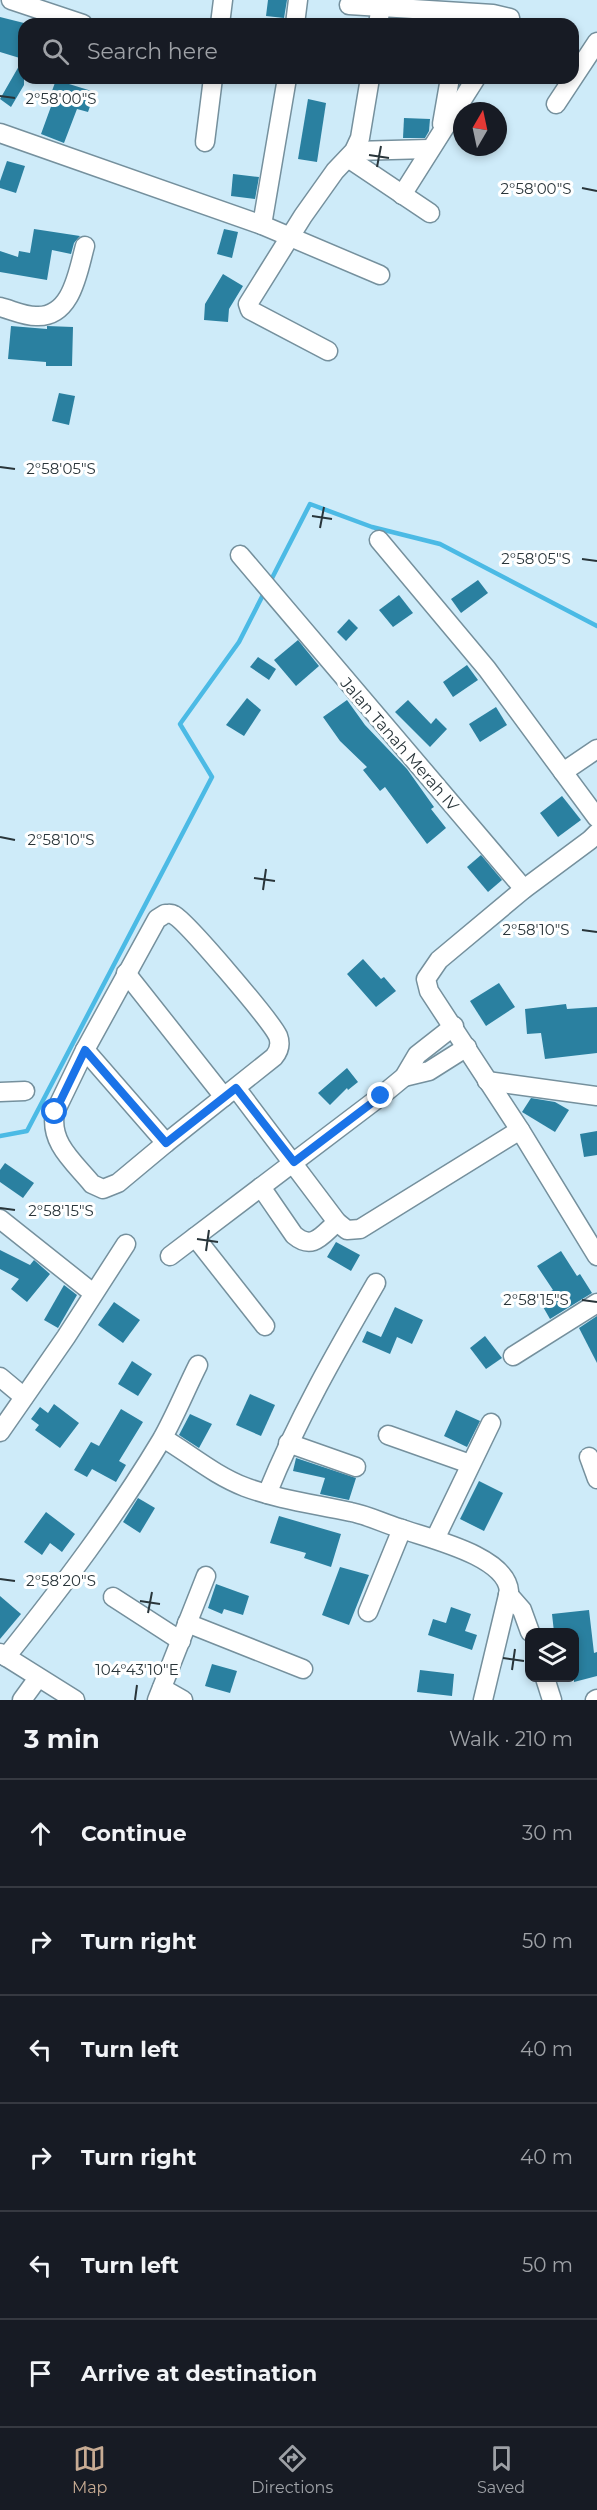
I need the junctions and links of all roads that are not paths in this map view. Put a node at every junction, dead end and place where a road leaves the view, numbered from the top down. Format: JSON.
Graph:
{"nodes":[{"id":1,"x":11,"y":0,"type":"edge"},
{"id":2,"x":223,"y":0,"type":"edge"},
{"id":3,"x":298,"y":0,"type":"edge"},
{"id":4,"x":349,"y":6,"type":"dead end"},
{"id":5,"x":484,"y":6,"type":"edge"},
{"id":6,"x":379,"y":15,"type":"edge"},
{"id":7,"x":64,"y":18,"type":"edge"},
{"id":8,"x":221,"y":18,"type":"edge"},
{"id":9,"x":296,"y":18,"type":"edge"},
{"id":10,"x":440,"y":18,"type":"edge"},
{"id":11,"x":462,"y":18,"type":"edge"},
{"id":12,"x":510,"y":18,"type":"edge"},
{"id":13,"x":597,"y":42,"type":"edge"},
{"id":14,"x":579,"y":69,"type":"edge"},
{"id":15,"x":212,"y":84,"type":"edge"},
{"id":16,"x":286,"y":84,"type":"edge"},
{"id":17,"x":369,"y":84,"type":"edge"},
{"id":18,"x":449,"y":84,"type":"edge"},
{"id":19,"x":472,"y":84,"type":"edge"},
{"id":20,"x":569,"y":84,"type":"edge"},
{"id":21,"x":556,"y":104,"type":"dead end"},
{"id":22,"x":441,"y":131,"type":"junction"},
{"id":23,"x":0,"y":134,"type":"edge"},
{"id":24,"x":205,"y":142,"type":"dead end"},
{"id":25,"x":429,"y":149,"type":"junction"},
{"id":26,"x":351,"y":154,"type":"junction"},
{"id":27,"x":402,"y":195,"type":"junction"},
{"id":28,"x":429,"y":213,"type":"dead end"},
{"id":29,"x":262,"y":225,"type":"junction"},
{"id":30,"x":290,"y":236,"type":"junction"},
{"id":31,"x":85,"y":246,"type":"dead end"},
{"id":32,"x":380,"y":275,"type":"dead end"},
{"id":33,"x":0,"y":307,"type":"edge"},
{"id":34,"x":328,"y":351,"type":"dead end"},
{"id":35,"x":379,"y":540,"type":"dead end"},
{"id":36,"x":240,"y":555,"type":"dead end"},
{"id":37,"x":597,"y":749,"type":"edge"},
{"id":38,"x":563,"y":772,"type":"junction"},
{"id":39,"x":597,"y":818,"type":"edge"},
{"id":40,"x":595,"y":839,"type":"edge"},
{"id":41,"x":524,"y":889,"type":"junction"},
{"id":42,"x":126,"y":974,"type":"junction"},
{"id":43,"x":454,"y":1026,"type":"junction"},
{"id":44,"x":467,"y":1047,"type":"junction"},
{"id":45,"x":85,"y":1050,"type":"junction"},
{"id":46,"x":404,"y":1077,"type":"junction"},
{"id":47,"x":487,"y":1081,"type":"junction"},
{"id":48,"x":25,"y":1091,"type":"dead end"},
{"id":49,"x":0,"y":1092,"type":"edge"},
{"id":50,"x":230,"y":1093,"type":"junction"},
{"id":51,"x":597,"y":1096,"type":"edge"},
{"id":52,"x":520,"y":1130,"type":"junction"},
{"id":53,"x":166,"y":1143,"type":"junction"},
{"id":54,"x":294,"y":1162,"type":"junction"},
{"id":55,"x":261,"y":1187,"type":"junction"},
{"id":56,"x":0,"y":1219,"type":"edge"},
{"id":57,"x":337,"y":1222,"type":"junction"},
{"id":58,"x":195,"y":1237,"type":"junction"},
{"id":59,"x":126,"y":1244,"type":"dead end"},
{"id":60,"x":170,"y":1256,"type":"dead end"},
{"id":61,"x":597,"y":1256,"type":"edge"},
{"id":62,"x":376,"y":1283,"type":"dead end"},
{"id":63,"x":93,"y":1293,"type":"junction"},
{"id":64,"x":597,"y":1303,"type":"edge"},
{"id":65,"x":265,"y":1326,"type":"dead end"},
{"id":66,"x":513,"y":1356,"type":"dead end"},
{"id":67,"x":198,"y":1365,"type":"dead end"},
{"id":68,"x":0,"y":1377,"type":"edge"},
{"id":69,"x":24,"y":1397,"type":"junction"},
{"id":70,"x":491,"y":1423,"type":"dead end"},
{"id":71,"x":0,"y":1432,"type":"edge"},
{"id":72,"x":388,"y":1435,"type":"dead end"},
{"id":73,"x":163,"y":1438,"type":"junction"},
{"id":74,"x":288,"y":1443,"type":"junction"},
{"id":75,"x":589,"y":1457,"type":"dead end"},
{"id":76,"x":470,"y":1464,"type":"junction"},
{"id":77,"x":356,"y":1467,"type":"dead end"},
{"id":78,"x":597,"y":1479,"type":"edge"},
{"id":79,"x":267,"y":1494,"type":"junction"},
{"id":80,"x":402,"y":1529,"type":"junction"},
{"id":81,"x":435,"y":1539,"type":"junction"},
{"id":82,"x":206,"y":1576,"type":"dead end"},
{"id":83,"x":508,"y":1594,"type":"junction"},
{"id":84,"x":112,"y":1597,"type":"dead end"},
{"id":85,"x":368,"y":1612,"type":"dead end"},
{"id":86,"x":187,"y":1623,"type":"junction"},
{"id":87,"x":529,"y":1628,"type":"edge"},
{"id":88,"x":181,"y":1641,"type":"junction"},
{"id":89,"x":3,"y":1655,"type":"edge"},
{"id":90,"x":303,"y":1669,"type":"dead end"},
{"id":91,"x":38,"y":1678,"type":"junction"},
{"id":92,"x":547,"y":1682,"type":"edge"},
{"id":93,"x":160,"y":1694,"type":"edge"},
{"id":94,"x":22,"y":1700,"type":"edge"},
{"id":95,"x":75,"y":1700,"type":"edge"},
{"id":96,"x":183,"y":1700,"type":"edge"},
{"id":97,"x":483,"y":1700,"type":"edge"},
{"id":98,"x":552,"y":1700,"type":"edge"}],
"edges":[{"from":1,"to":7,"type":"street"},
{"from":2,"to":8,"type":"street"},
{"from":3,"to":9,"type":"street"},
{"from":4,"to":6,"type":"street"},
{"from":5,"to":11,"type":"street"},
{"from":5,"to":12,"type":"street"},
{"from":6,"to":10,"type":"street"},
{"from":13,"to":14,"type":"street"},
{"from":15,"to":24,"type":"street"},
{"from":16,"to":29,"type":"street"},
{"from":17,"to":26,"type":"street"},
{"from":18,"to":22,"type":"street"},
{"from":19,"to":22,"type":"street"},
{"from":20,"to":21,"type":"street"},
{"from":22,"to":25,"type":"street"},
{"from":23,"to":29,"type":"street"},
{"from":25,"to":26,"type":"street"},
{"from":25,"to":27,"type":"street"},
{"from":26,"to":27,"type":"street"},
{"from":26,"to":30,"type":"street"},
{"from":27,"to":28,"type":"street"},
{"from":29,"to":30,"type":"street"},
{"from":30,"to":32,"type":"street"},
{"from":30,"to":34,"type":"street"},
{"from":31,"to":33,"type":"street"},
{"from":35,"to":38,"type":"street"},
{"from":36,"to":41,"type":"street","name":"Jalan Tanah Merah IV"},
{"from":37,"to":38,"type":"street"},
{"from":38,"to":39,"type":"street"},
{"from":40,"to":41,"type":"street"},
{"from":41,"to":43,"type":"street"},
{"from":42,"to":45,"type":"street"},
{"from":42,"to":50,"type":"street"},
{"from":42,"to":50,"type":"street"},
{"from":43,"to":44,"type":"street"},
{"from":43,"to":46,"type":"street"},
{"from":44,"to":46,"type":"street"},
{"from":44,"to":47,"type":"street"},
{"from":45,"to":53,"type":"street"},
{"from":45,"to":53,"type":"street"},
{"from":46,"to":54,"type":"street"},
{"from":47,"to":51,"type":"street"},
{"from":47,"to":52,"type":"street"},
{"from":48,"to":49,"type":"street"},
{"from":50,"to":53,"type":"street"},
{"from":50,"to":54,"type":"street"},
{"from":52,"to":57,"type":"street"},
{"from":52,"to":61,"type":"street"},
{"from":54,"to":55,"type":"street"},
{"from":54,"to":57,"type":"street"},
{"from":55,"to":57,"type":"street"},
{"from":55,"to":58,"type":"street"},
{"from":56,"to":63,"type":"street"},
{"from":58,"to":60,"type":"street"},
{"from":58,"to":65,"type":"street"},
{"from":59,"to":63,"type":"street"},
{"from":62,"to":74,"type":"street"},
{"from":63,"to":69,"type":"street"},
{"from":64,"to":66,"type":"street"},
{"from":67,"to":73,"type":"street"},
{"from":68,"to":69,"type":"street"},
{"from":69,"to":71,"type":"street"},
{"from":70,"to":76,"type":"street"},
{"from":72,"to":76,"type":"street"},
{"from":73,"to":79,"type":"street"},
{"from":73,"to":89,"type":"street"},
{"from":74,"to":77,"type":"street"},
{"from":74,"to":79,"type":"street"},
{"from":75,"to":78,"type":"street"},
{"from":76,"to":81,"type":"street"},
{"from":79,"to":80,"type":"street"},
{"from":80,"to":81,"type":"street"},
{"from":80,"to":85,"type":"street"},
{"from":81,"to":83,"type":"street"},
{"from":82,"to":86,"type":"street"},
{"from":83,"to":87,"type":"street"},
{"from":83,"to":97,"type":"street"},
{"from":84,"to":88,"type":"street"},
{"from":86,"to":88,"type":"street"},
{"from":86,"to":90,"type":"street"},
{"from":88,"to":93,"type":"street"},
{"from":89,"to":91,"type":"street"},
{"from":91,"to":94,"type":"street"},
{"from":91,"to":95,"type":"street"},
{"from":92,"to":98,"type":"street"},
{"from":93,"to":96,"type":"street"}]}
